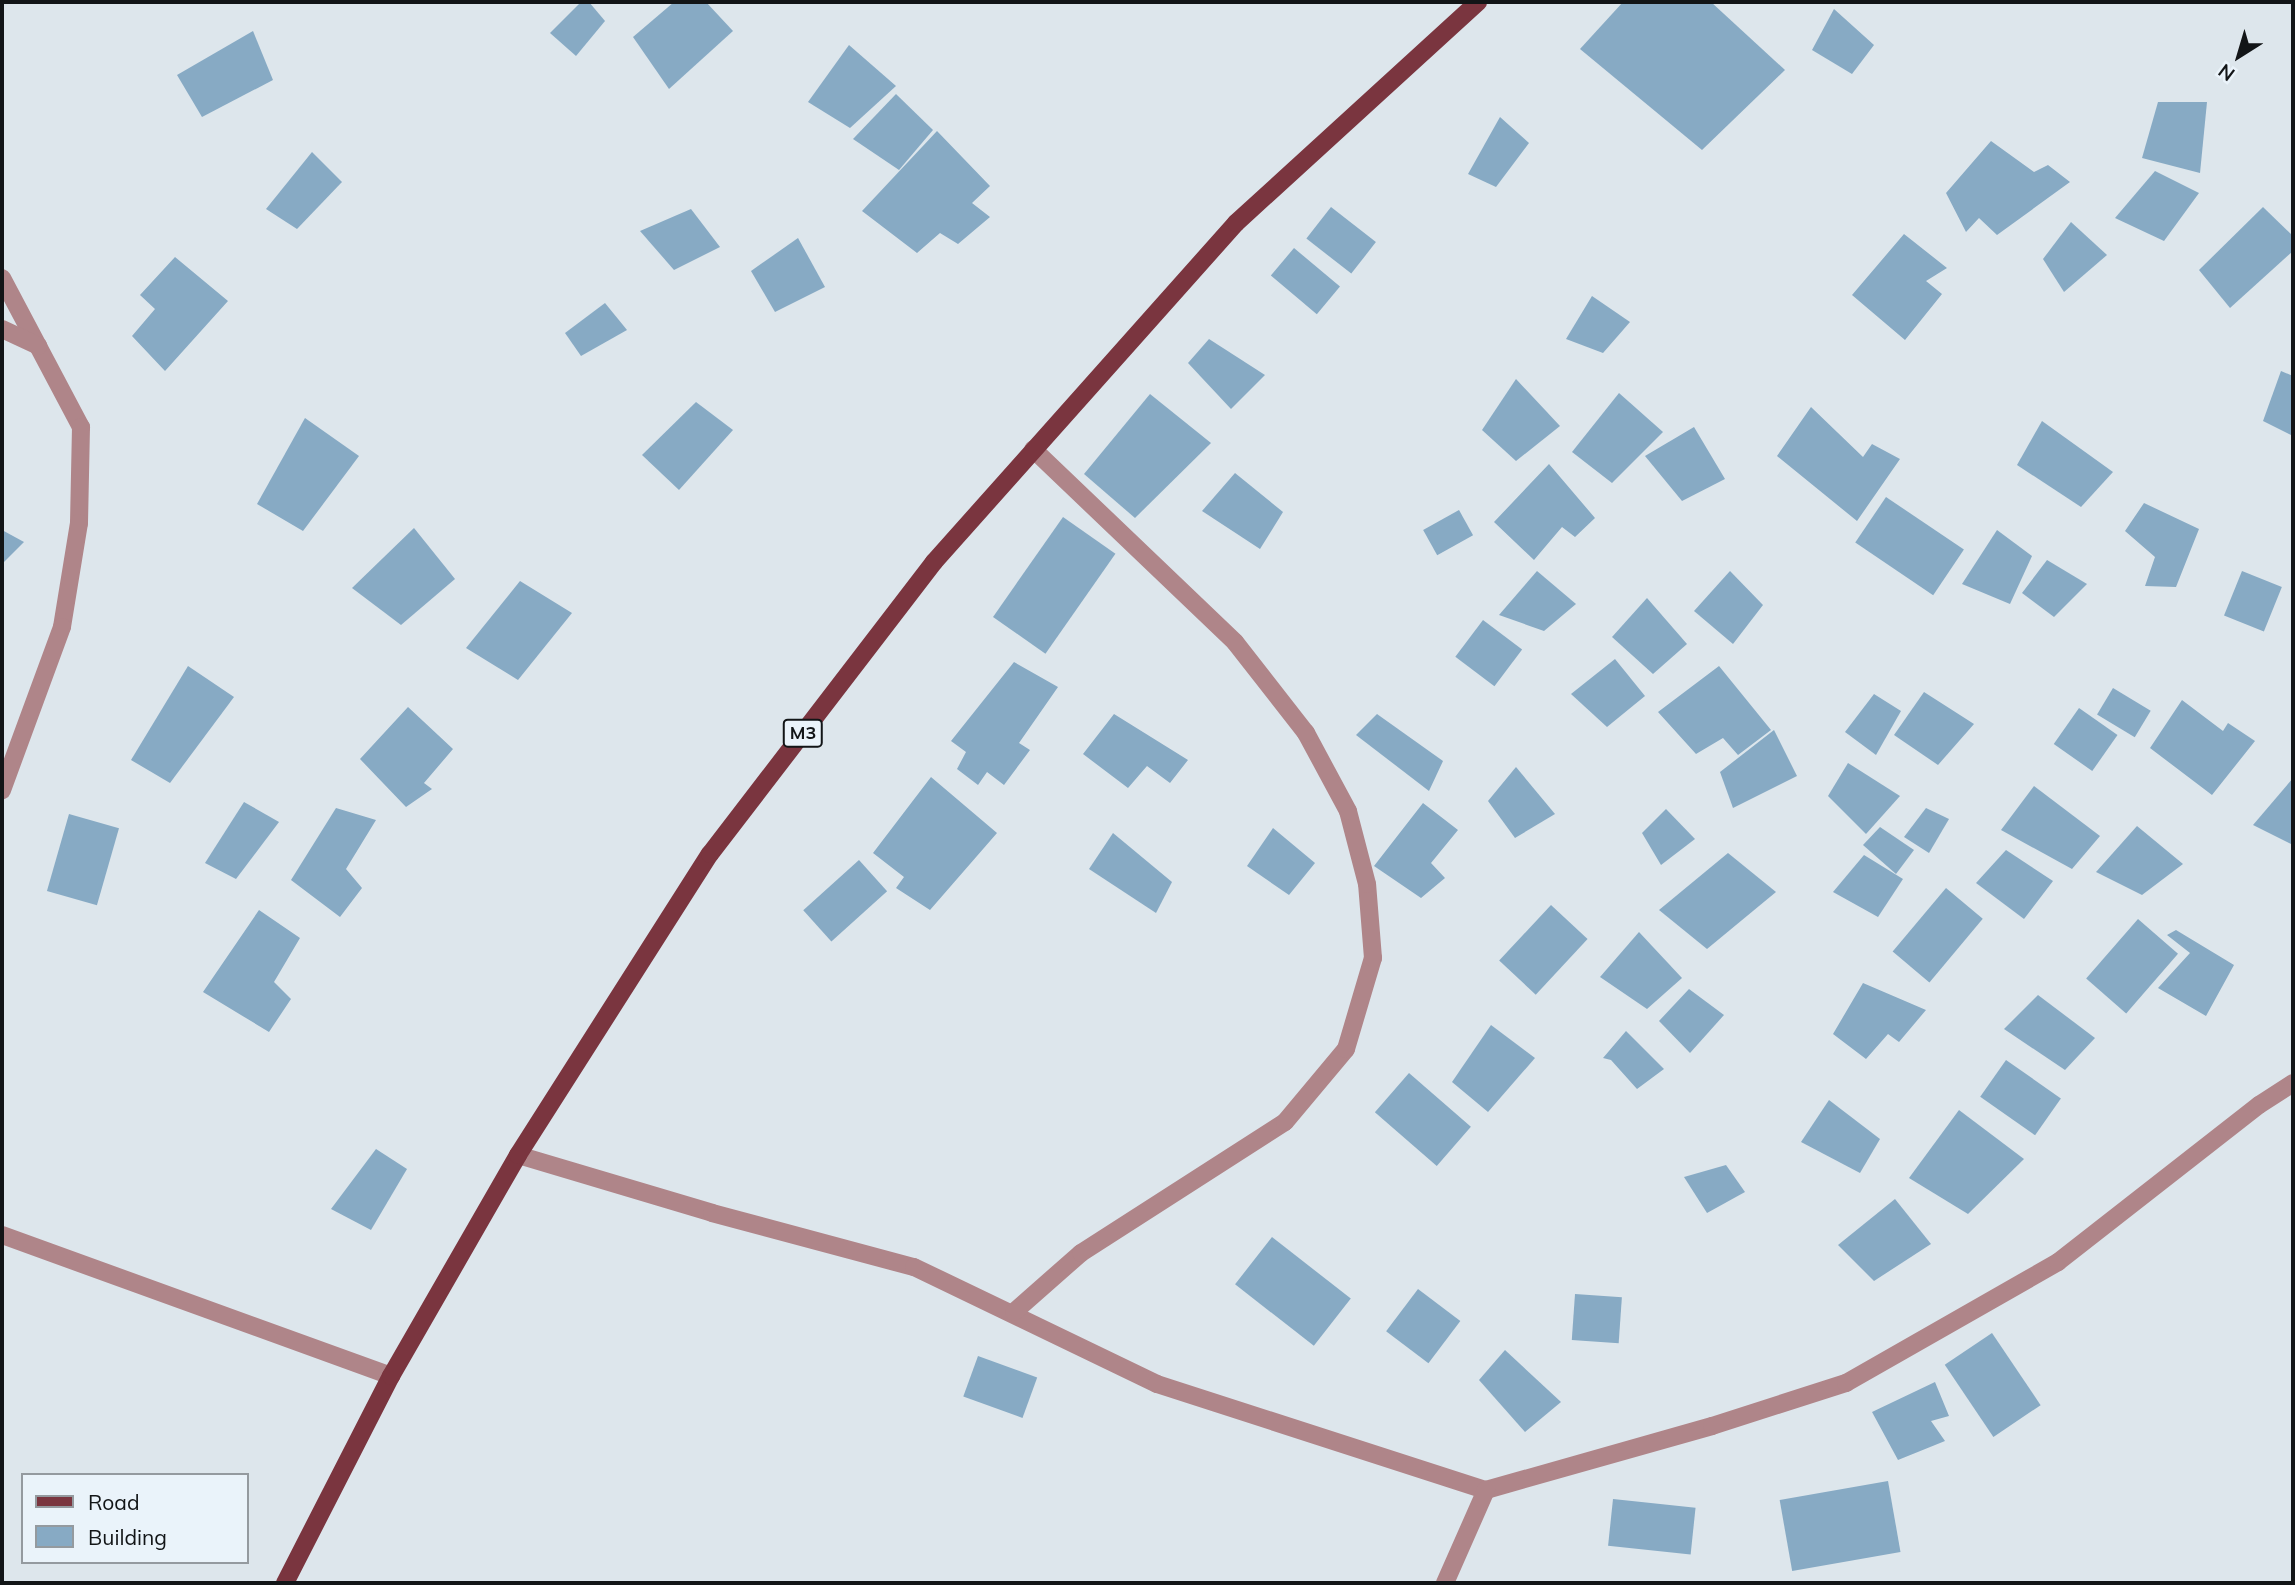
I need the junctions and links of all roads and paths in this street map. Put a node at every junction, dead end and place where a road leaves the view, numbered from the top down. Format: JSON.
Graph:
{"nodes":[{"id":1,"x":1478,"y":2,"type":"edge"},
{"id":2,"x":2,"y":278,"type":"edge"},
{"id":3,"x":2,"y":329,"type":"edge"},
{"id":4,"x":38,"y":346,"type":"junction"},
{"id":5,"x":1032,"y":449,"type":"junction"},
{"id":6,"x":2,"y":790,"type":"edge"},
{"id":7,"x":2293,"y":1083,"type":"edge"},
{"id":8,"x":518,"y":1154,"type":"junction"},
{"id":9,"x":2,"y":1235,"type":"edge"},
{"id":10,"x":1014,"y":1312,"type":"junction"},
{"id":11,"x":391,"y":1376,"type":"junction"},
{"id":12,"x":1486,"y":1490,"type":"junction"},
{"id":13,"x":285,"y":1583,"type":"edge"},
{"id":14,"x":1445,"y":1583,"type":"edge"}],
"edges":[{"from":1,"to":5,"type":"main road","number":"M3"},
{"from":2,"to":4,"type":"street"},
{"from":3,"to":4,"type":"street"},
{"from":4,"to":6,"type":"street"},
{"from":5,"to":8,"type":"main road","number":"M3"},
{"from":5,"to":10,"type":"street"},
{"from":7,"to":12,"type":"street"},
{"from":8,"to":10,"type":"street"},
{"from":8,"to":11,"type":"main road","number":"M3"},
{"from":9,"to":11,"type":"street"},
{"from":10,"to":12,"type":"street"},
{"from":11,"to":13,"type":"main road","number":"M3"},
{"from":12,"to":14,"type":"street"}]}
